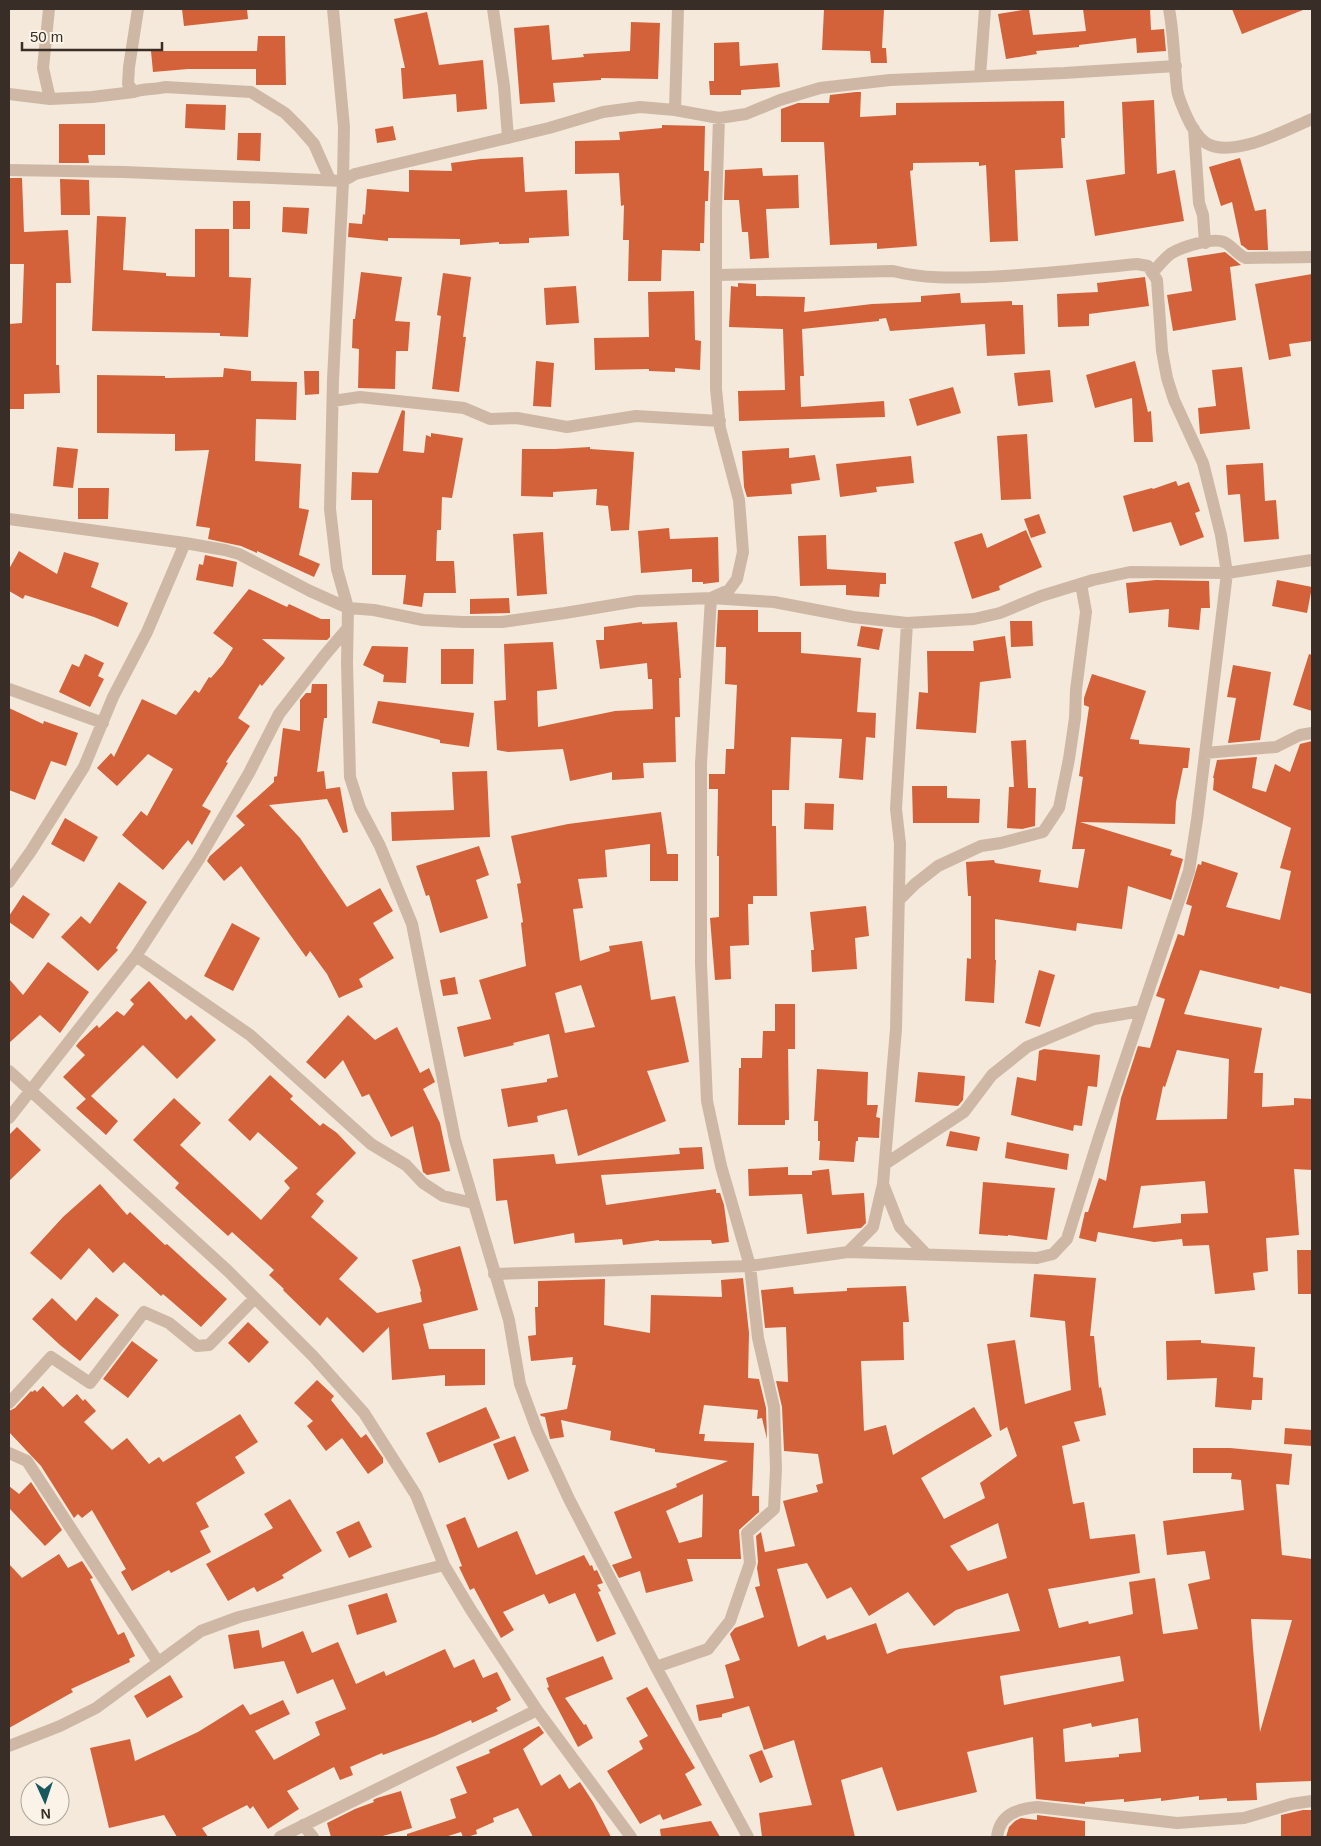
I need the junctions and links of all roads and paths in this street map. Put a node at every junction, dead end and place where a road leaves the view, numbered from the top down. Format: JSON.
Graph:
{"nodes":[{"id":1,"x":49,"y":9,"type":"edge"},
{"id":2,"x":138,"y":9,"type":"edge"},
{"id":3,"x":333,"y":9,"type":"edge"},
{"id":4,"x":493,"y":9,"type":"edge"},
{"id":5,"x":678,"y":9,"type":"edge"},
{"id":6,"x":984,"y":9,"type":"edge"},
{"id":7,"x":1169,"y":9,"type":"edge"},
{"id":8,"x":1176,"y":66,"type":"junction"},
{"id":9,"x":980,"y":76,"type":"junction"},
{"id":10,"x":134,"y":92,"type":"junction"},
{"id":11,"x":9,"y":94,"type":"edge"},
{"id":12,"x":50,"y":99,"type":"junction"},
{"id":13,"x":675,"y":110,"type":"junction"},
{"id":14,"x":719,"y":118,"type":"junction"},
{"id":15,"x":1312,"y":119,"type":"edge"},
{"id":16,"x":1194,"y":129,"type":"junction"},
{"id":17,"x":508,"y":138,"type":"junction"},
{"id":18,"x":9,"y":170,"type":"edge"},
{"id":19,"x":330,"y":180,"type":"junction"},
{"id":20,"x":344,"y":181,"type":"junction"},
{"id":21,"x":1205,"y":243,"type":"junction"},
{"id":22,"x":1312,"y":257,"type":"edge"},
{"id":23,"x":1152,"y":273,"type":"junction"},
{"id":24,"x":718,"y":275,"type":"junction"},
{"id":25,"x":333,"y":401,"type":"junction"},
{"id":26,"x":720,"y":421,"type":"junction"},
{"id":27,"x":9,"y":519,"type":"edge"},
{"id":28,"x":185,"y":543,"type":"junction"},
{"id":29,"x":1312,"y":560,"type":"edge"},
{"id":30,"x":1228,"y":573,"type":"junction"},
{"id":31,"x":1081,"y":584,"type":"junction"},
{"id":32,"x":711,"y":598,"type":"junction"},
{"id":33,"x":348,"y":608,"type":"junction"},
{"id":34,"x":907,"y":623,"type":"junction"},
{"id":35,"x":348,"y":629,"type":"junction"},
{"id":36,"x":9,"y":689,"type":"edge"},
{"id":37,"x":103,"y":723,"type":"junction"},
{"id":38,"x":1312,"y":733,"type":"edge"},
{"id":39,"x":1205,"y":753,"type":"junction"},
{"id":40,"x":9,"y":882,"type":"edge"},
{"id":41,"x":899,"y":900,"type":"junction"},
{"id":42,"x":136,"y":956,"type":"junction"},
{"id":43,"x":1141,"y":1011,"type":"junction"},
{"id":44,"x":9,"y":1071,"type":"edge"},
{"id":45,"x":31,"y":1091,"type":"junction"},
{"id":46,"x":9,"y":1118,"type":"edge"},
{"id":47,"x":885,"y":1164,"type":"junction"},
{"id":48,"x":883,"y":1184,"type":"junction"},
{"id":49,"x":473,"y":1203,"type":"junction"},
{"id":50,"x":848,"y":1252,"type":"junction"},
{"id":51,"x":926,"y":1253,"type":"junction"},
{"id":52,"x":750,"y":1266,"type":"junction"},
{"id":53,"x":494,"y":1274,"type":"junction"},
{"id":54,"x":255,"y":1298,"type":"junction"},
{"id":55,"x":9,"y":1403,"type":"edge"},
{"id":56,"x":9,"y":1453,"type":"edge"},
{"id":57,"x":444,"y":1565,"type":"junction"},
{"id":58,"x":158,"y":1662,"type":"junction"},
{"id":59,"x":656,"y":1667,"type":"junction"},
{"id":60,"x":537,"y":1710,"type":"junction"},
{"id":61,"x":9,"y":1746,"type":"edge"},
{"id":62,"x":1312,"y":1801,"type":"edge"},
{"id":63,"x":303,"y":1825,"type":"junction"},
{"id":64,"x":280,"y":1837,"type":"edge"},
{"id":65,"x":313,"y":1837,"type":"edge"},
{"id":66,"x":631,"y":1837,"type":"edge"},
{"id":67,"x":748,"y":1837,"type":"edge"},
{"id":68,"x":997,"y":1837,"type":"edge"}],
"edges":[{"from":1,"to":12,"type":"street"},
{"from":2,"to":10,"type":"street"},
{"from":3,"to":20,"type":"street"},
{"from":4,"to":17,"type":"street"},
{"from":5,"to":13,"type":"street"},
{"from":6,"to":9,"type":"street"},
{"from":7,"to":8,"type":"street"},
{"from":8,"to":9,"type":"street"},
{"from":8,"to":16,"type":"street"},
{"from":9,"to":14,"type":"street"},
{"from":10,"to":12,"type":"street"},
{"from":10,"to":19,"type":"street"},
{"from":11,"to":12,"type":"street"},
{"from":13,"to":14,"type":"street"},
{"from":13,"to":17,"type":"street"},
{"from":14,"to":24,"type":"street"},
{"from":15,"to":16,"type":"street"},
{"from":16,"to":21,"type":"street"},
{"from":17,"to":20,"type":"street"},
{"from":18,"to":19,"type":"street"},
{"from":19,"to":20,"type":"street"},
{"from":20,"to":25,"type":"street"},
{"from":21,"to":22,"type":"street"},
{"from":21,"to":23,"type":"street"},
{"from":23,"to":24,"type":"street"},
{"from":23,"to":30,"type":"street"},
{"from":24,"to":26,"type":"street"},
{"from":25,"to":26,"type":"street"},
{"from":25,"to":33,"type":"street"},
{"from":26,"to":32,"type":"street"},
{"from":27,"to":28,"type":"street"},
{"from":28,"to":33,"type":"street"},
{"from":28,"to":37,"type":"street"},
{"from":29,"to":30,"type":"street"},
{"from":30,"to":31,"type":"street"},
{"from":30,"to":39,"type":"street"},
{"from":31,"to":34,"type":"street"},
{"from":31,"to":41,"type":"street"},
{"from":32,"to":33,"type":"street"},
{"from":32,"to":34,"type":"street"},
{"from":32,"to":52,"type":"street"},
{"from":33,"to":35,"type":"street"},
{"from":34,"to":41,"type":"street"},
{"from":35,"to":42,"type":"street"},
{"from":35,"to":49,"type":"street"},
{"from":36,"to":37,"type":"street"},
{"from":37,"to":40,"type":"street"},
{"from":38,"to":39,"type":"street"},
{"from":39,"to":43,"type":"street"},
{"from":41,"to":47,"type":"street"},
{"from":42,"to":45,"type":"street"},
{"from":42,"to":49,"type":"street"},
{"from":43,"to":47,"type":"street"},
{"from":43,"to":51,"type":"street"},
{"from":44,"to":45,"type":"street"},
{"from":45,"to":46,"type":"street"},
{"from":45,"to":54,"type":"street"},
{"from":47,"to":48,"type":"street"},
{"from":48,"to":50,"type":"street"},
{"from":48,"to":51,"type":"street"},
{"from":49,"to":53,"type":"street"},
{"from":50,"to":51,"type":"street"},
{"from":50,"to":52,"type":"street"},
{"from":52,"to":53,"type":"street"},
{"from":52,"to":59,"type":"street"},
{"from":53,"to":59,"type":"street"},
{"from":54,"to":55,"type":"street"},
{"from":54,"to":57,"type":"street"},
{"from":56,"to":58,"type":"street"},
{"from":57,"to":58,"type":"street"},
{"from":57,"to":60,"type":"street"},
{"from":58,"to":61,"type":"street"},
{"from":59,"to":67,"type":"street"},
{"from":60,"to":63,"type":"street"},
{"from":60,"to":66,"type":"street"},
{"from":62,"to":68,"type":"street"},
{"from":63,"to":64,"type":"street"},
{"from":63,"to":65,"type":"street"}]}
